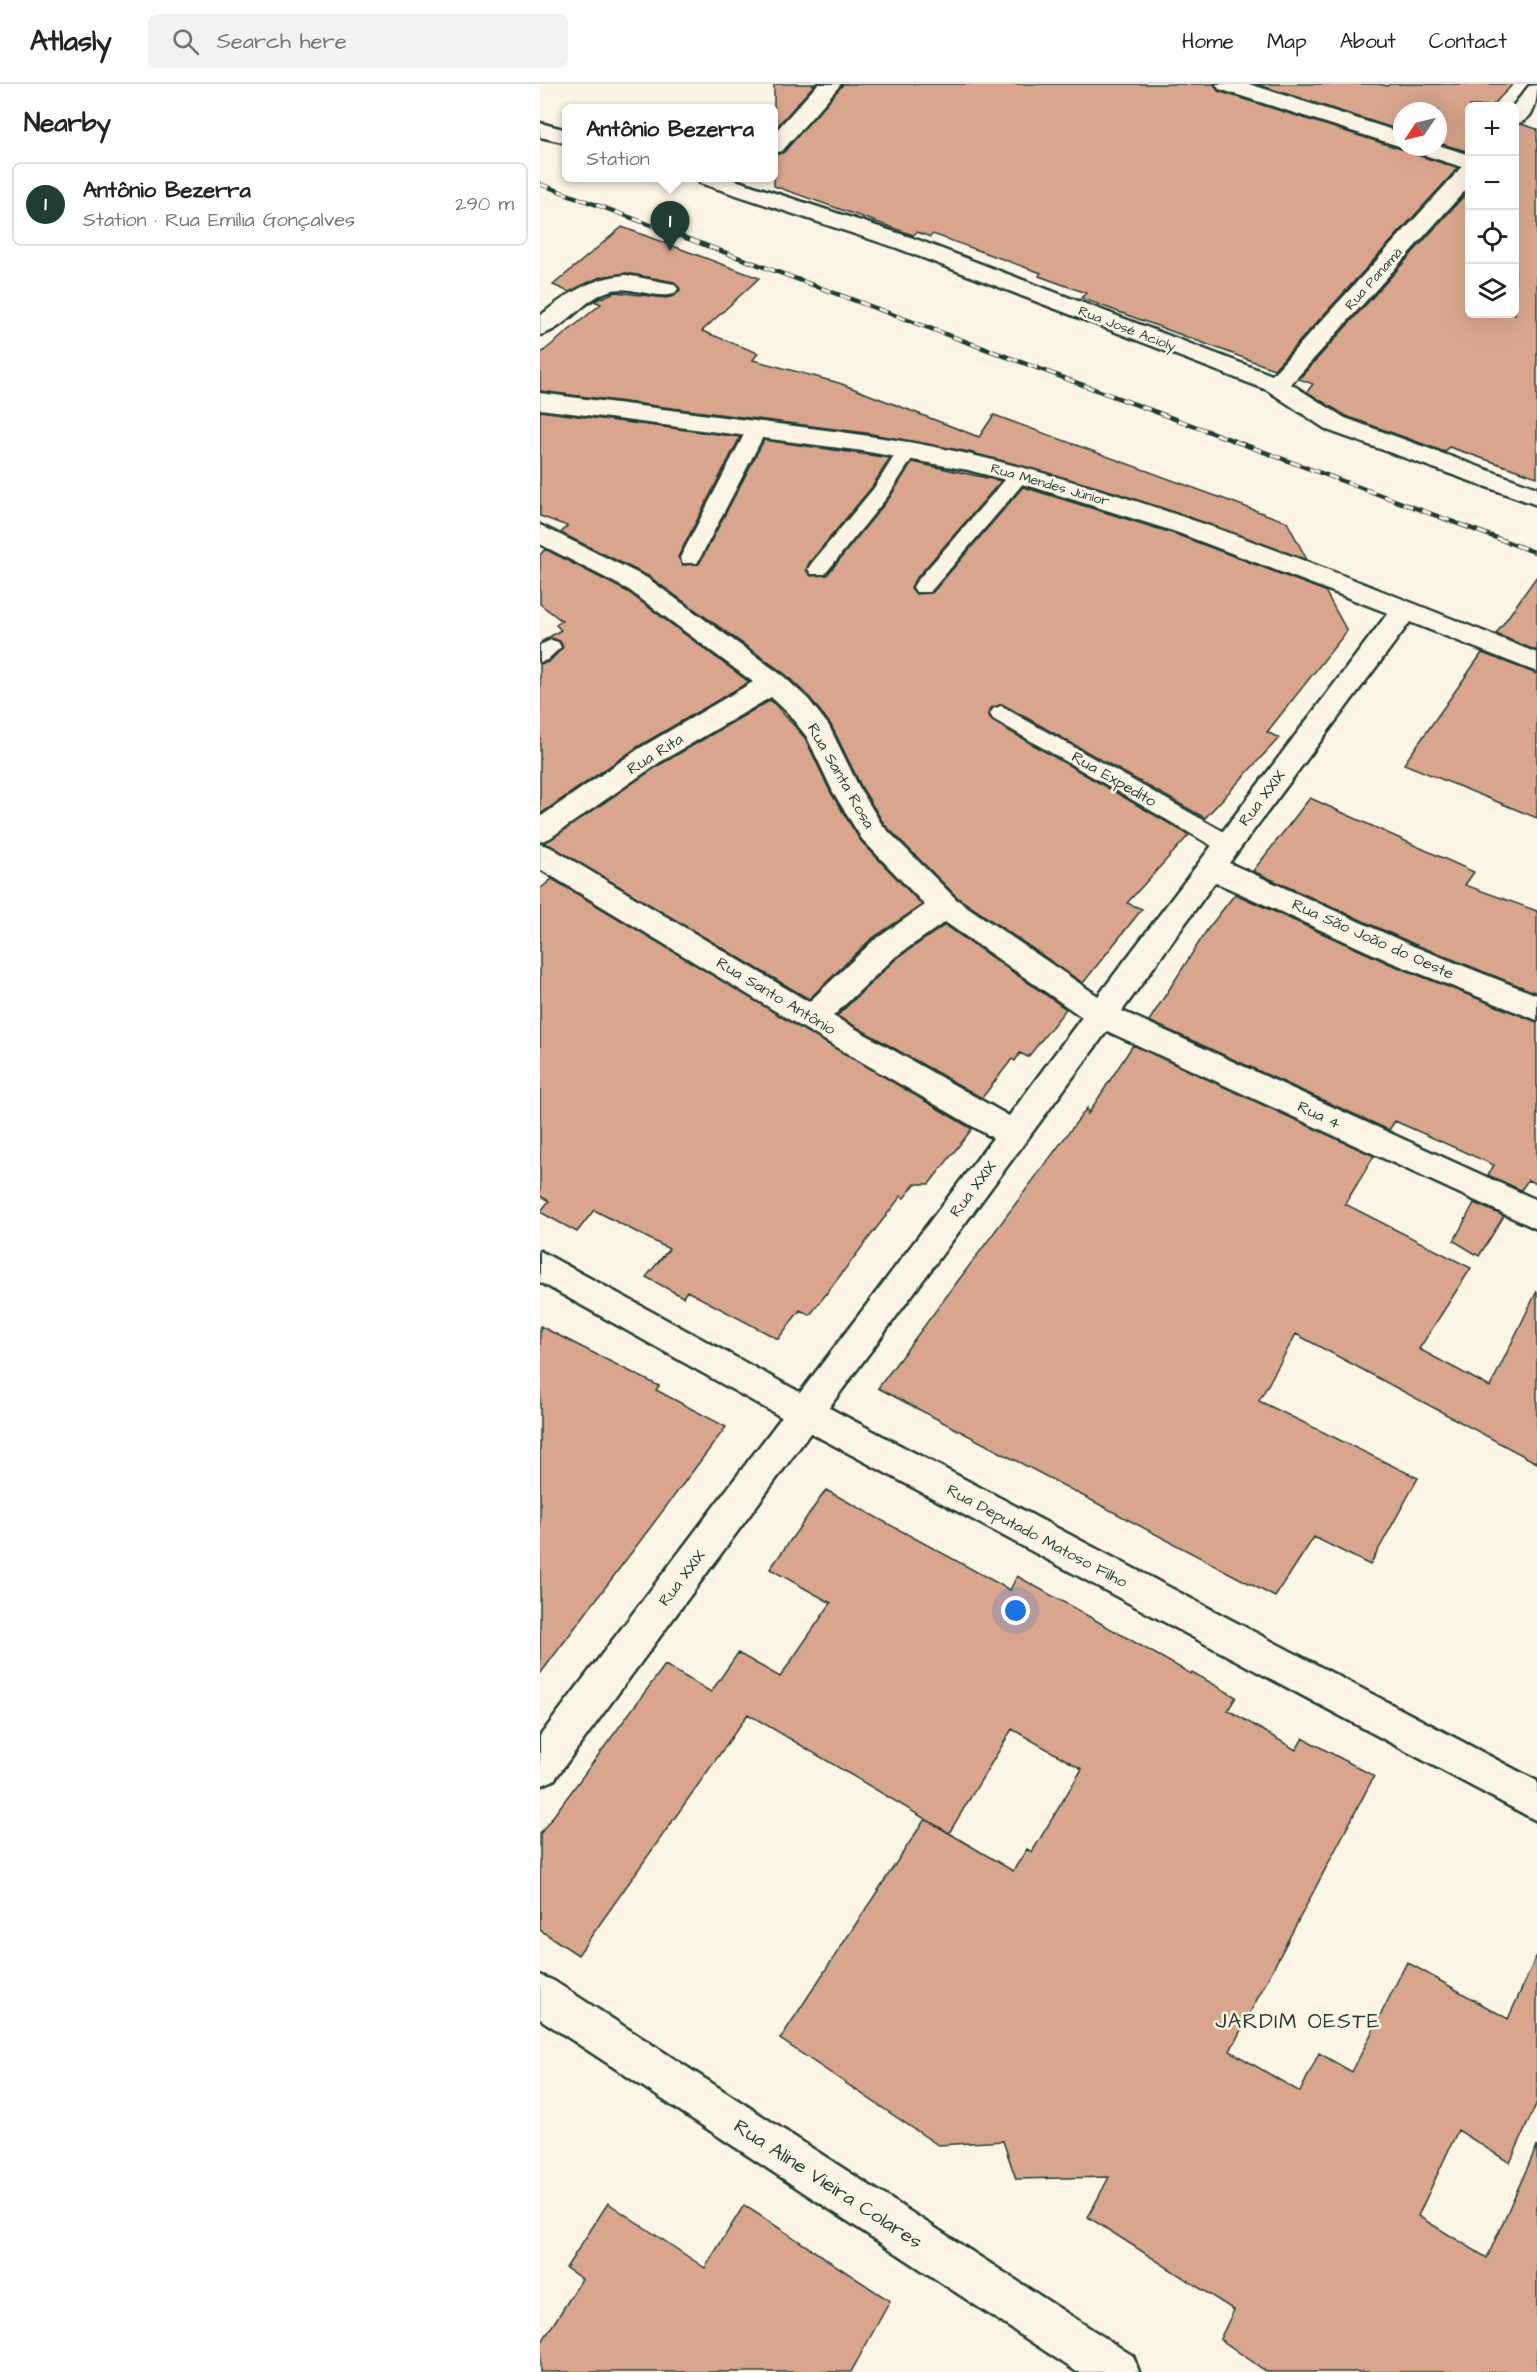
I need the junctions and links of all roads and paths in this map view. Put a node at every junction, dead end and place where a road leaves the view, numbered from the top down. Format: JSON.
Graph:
{"nodes":[{"id":1,"x":830,"y":84,"type":"edge"},
{"id":2,"x":1227,"y":84,"type":"edge"},
{"id":3,"x":1537,"y":91,"type":"edge"},
{"id":4,"x":1519,"y":113,"type":"edge"},
{"id":5,"x":540,"y":130,"type":"edge"},
{"id":6,"x":562,"y":136,"type":"edge"},
{"id":7,"x":1393,"y":137,"type":"edge"},
{"id":8,"x":778,"y":142,"type":"edge"},
{"id":9,"x":1447,"y":155,"type":"edge"},
{"id":10,"x":1465,"y":160,"type":"edge"},
{"id":11,"x":1465,"y":177,"type":"edge"},
{"id":12,"x":740,"y":182,"type":"edge"},
{"id":13,"x":666,"y":289,"type":"dead end"},
{"id":14,"x":540,"y":328,"type":"edge"},
{"id":15,"x":1276,"y":385,"type":"junction"},
{"id":16,"x":540,"y":400,"type":"edge"},
{"id":17,"x":757,"y":429,"type":"junction"},
{"id":18,"x":907,"y":451,"type":"junction"},
{"id":19,"x":1018,"y":476,"type":"junction"},
{"id":20,"x":1537,"y":497,"type":"edge"},
{"id":21,"x":540,"y":533,"type":"edge"},
{"id":22,"x":690,"y":558,"type":"dead end"},
{"id":23,"x":818,"y":569,"type":"dead end"},
{"id":24,"x":923,"y":587,"type":"dead end"},
{"id":25,"x":1404,"y":610,"type":"junction"},
{"id":26,"x":1537,"y":663,"type":"edge"},
{"id":27,"x":773,"y":683,"type":"junction"},
{"id":28,"x":1001,"y":714,"type":"dead end"},
{"id":29,"x":540,"y":831,"type":"edge"},
{"id":30,"x":540,"y":855,"type":"edge"},
{"id":31,"x":1218,"y":856,"type":"junction"},
{"id":32,"x":945,"y":908,"type":"junction"},
{"id":33,"x":1537,"y":1008,"type":"edge"},
{"id":34,"x":1102,"y":1015,"type":"junction"},
{"id":35,"x":811,"y":1018,"type":"junction"},
{"id":36,"x":1014,"y":1134,"type":"junction"},
{"id":37,"x":1537,"y":1215,"type":"edge"},
{"id":38,"x":540,"y":1265,"type":"edge"},
{"id":39,"x":806,"y":1413,"type":"junction"},
{"id":40,"x":540,"y":1767,"type":"edge"},
{"id":41,"x":1537,"y":1802,"type":"edge"},
{"id":42,"x":540,"y":1995,"type":"edge"},
{"id":43,"x":1116,"y":2372,"type":"edge"}],
"edges":[{"from":1,"to":8,"type":"street"},
{"from":2,"to":7,"type":"street"},
{"from":3,"to":4,"type":"street"},
{"from":5,"to":6,"type":"street"},
{"from":9,"to":10,"type":"street"},
{"from":11,"to":15,"type":"street","name":"Rua Panamá"},
{"from":12,"to":15,"type":"street","name":"Rua José Acioly"},
{"from":13,"to":14,"type":"street"},
{"from":15,"to":20,"type":"street","name":"Rua José Acioly"},
{"from":16,"to":17,"type":"street","name":"Rua Mendes Júnior"},
{"from":17,"to":18,"type":"street","name":"Rua Mendes Júnior"},
{"from":17,"to":22,"type":"lane"},
{"from":18,"to":19,"type":"street","name":"Rua Mendes Júnior"},
{"from":18,"to":23,"type":"lane"},
{"from":19,"to":24,"type":"lane"},
{"from":19,"to":25,"type":"street","name":"Rua Mendes Júnior"},
{"from":21,"to":27,"type":"street","name":"Rua Santa Rosa"},
{"from":25,"to":26,"type":"street","name":"Rua Mendes Júnior"},
{"from":25,"to":31,"type":"street","name":"Rua XXIX"},
{"from":27,"to":29,"type":"street","name":"Rua Rita"},
{"from":27,"to":32,"type":"street","name":"Rua Santa Rosa"},
{"from":28,"to":31,"type":"lane","name":"Rua Expedito"},
{"from":30,"to":35,"type":"street","name":"Rua Santo Antônio"},
{"from":31,"to":33,"type":"street","name":"Rua São João do Oeste"},
{"from":31,"to":34,"type":"street","name":"Rua XXIX"},
{"from":32,"to":34,"type":"street","name":"Rua Santa Rosa"},
{"from":32,"to":35,"type":"street"},
{"from":34,"to":36,"type":"street","name":"Rua XXIX"},
{"from":34,"to":37,"type":"street","name":"Rua 4"},
{"from":35,"to":36,"type":"street","name":"Rua Santo Antônio"},
{"from":36,"to":39,"type":"street","name":"Rua XXIX"},
{"from":38,"to":39,"type":"street","name":"Rua Deputado Matoso Filho"},
{"from":39,"to":40,"type":"street","name":"Rua XXIX"},
{"from":39,"to":41,"type":"street","name":"Rua Deputado Matoso Filho"},
{"from":42,"to":43,"type":"street","name":"Rua Aline Vieira Colares"}]}
